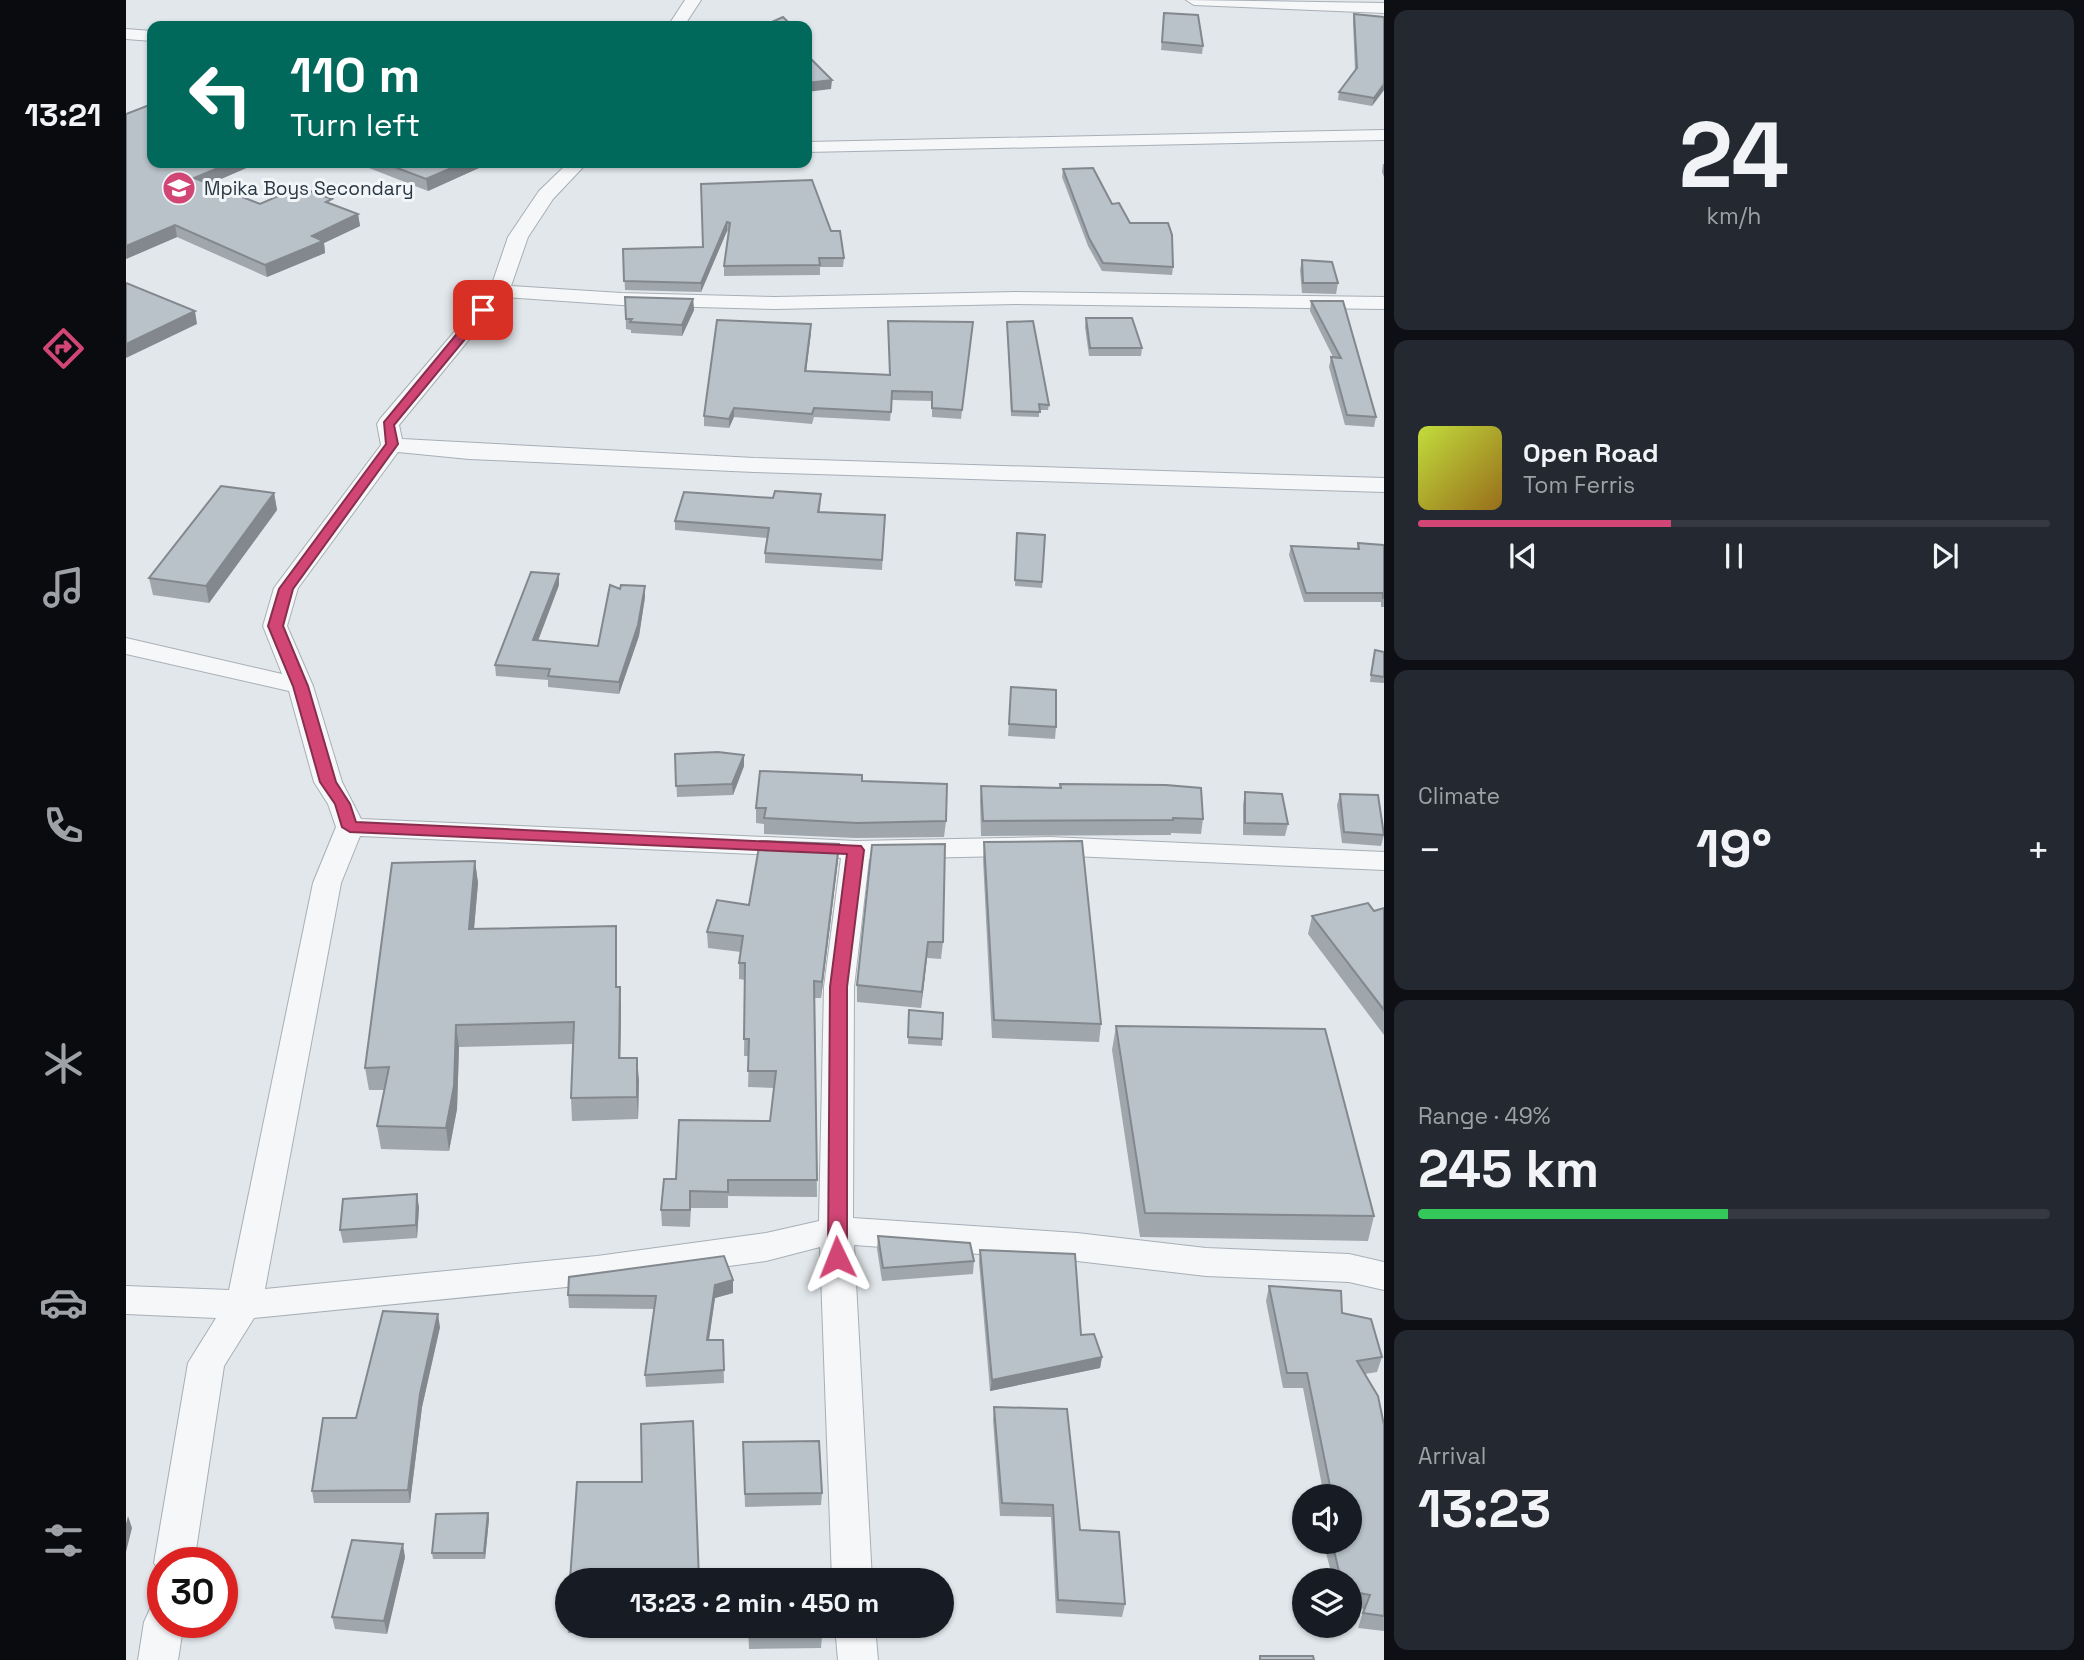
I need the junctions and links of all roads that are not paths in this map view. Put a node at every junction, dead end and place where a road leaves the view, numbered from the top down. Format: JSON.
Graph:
{"nodes":[{"id":1,"x":693,"y":0,"type":"edge"},
{"id":2,"x":1194,"y":0,"type":"edge"},
{"id":3,"x":1384,"y":8,"type":"edge"},
{"id":4,"x":679,"y":21,"type":"edge"},
{"id":5,"x":126,"y":34,"type":"edge"},
{"id":6,"x":147,"y":36,"type":"edge"},
{"id":7,"x":1384,"y":135,"type":"edge"},
{"id":8,"x":812,"y":147,"type":"edge"},
{"id":9,"x":574,"y":168,"type":"edge"},
{"id":10,"x":499,"y":291,"type":"junction"},
{"id":11,"x":1384,"y":303,"type":"edge"},
{"id":12,"x":392,"y":444,"type":"junction"},
{"id":13,"x":1384,"y":485,"type":"edge"},
{"id":14,"x":126,"y":646,"type":"edge"},
{"id":15,"x":300,"y":686,"type":"junction"},
{"id":16,"x":350,"y":827,"type":"junction"},
{"id":17,"x":856,"y":850,"type":"junction"},
{"id":18,"x":1384,"y":861,"type":"edge"},
{"id":19,"x":836,"y":1230,"type":"junction"},
{"id":20,"x":1384,"y":1276,"type":"edge"},
{"id":21,"x":126,"y":1300,"type":"edge"},
{"id":22,"x":244,"y":1305,"type":"junction"},
{"id":23,"x":177,"y":1547,"type":"edge"},
{"id":24,"x":851,"y":1568,"type":"edge"},
{"id":25,"x":161,"y":1638,"type":"edge"},
{"id":26,"x":856,"y":1638,"type":"edge"},
{"id":27,"x":158,"y":1660,"type":"edge"},
{"id":28,"x":858,"y":1660,"type":"edge"}],
"edges":[{"from":1,"to":4,"type":"street"},
{"from":2,"to":3,"type":"street"},
{"from":5,"to":6,"type":"street"},
{"from":7,"to":8,"type":"street"},
{"from":9,"to":10,"type":"street"},
{"from":10,"to":11,"type":"street"},
{"from":10,"to":12,"type":"street"},
{"from":12,"to":13,"type":"street"},
{"from":12,"to":15,"type":"street"},
{"from":14,"to":15,"type":"street"},
{"from":15,"to":16,"type":"street"},
{"from":16,"to":17,"type":"street"},
{"from":16,"to":22,"type":"street"},
{"from":17,"to":18,"type":"street"},
{"from":17,"to":19,"type":"street"},
{"from":19,"to":20,"type":"street"},
{"from":19,"to":22,"type":"street"},
{"from":19,"to":24,"type":"street"},
{"from":21,"to":22,"type":"street"},
{"from":22,"to":23,"type":"street"},
{"from":25,"to":27,"type":"street"},
{"from":26,"to":28,"type":"street"}]}
